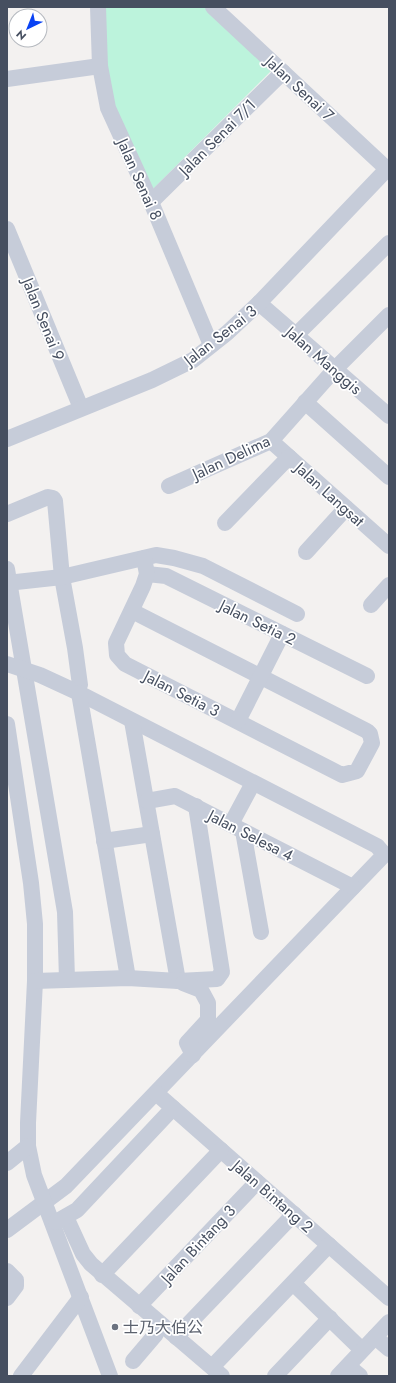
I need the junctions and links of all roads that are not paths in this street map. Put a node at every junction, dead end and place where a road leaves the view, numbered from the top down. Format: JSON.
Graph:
{"nodes":[{"id":1,"x":98,"y":7,"type":"edge"},
{"id":2,"x":213,"y":7,"type":"edge"},
{"id":3,"x":100,"y":66,"type":"junction"},
{"id":4,"x":283,"y":72,"type":"junction"},
{"id":5,"x":7,"y":79,"type":"edge"},
{"id":6,"x":388,"y":168,"type":"edge"},
{"id":7,"x":151,"y":202,"type":"junction"},
{"id":8,"x":7,"y":230,"type":"edge"},
{"id":9,"x":389,"y":243,"type":"edge"},
{"id":10,"x":259,"y":303,"type":"junction"},
{"id":11,"x":389,"y":315,"type":"edge"},
{"id":12,"x":296,"y":335,"type":"junction"},
{"id":13,"x":211,"y":345,"type":"junction"},
{"id":14,"x":335,"y":369,"type":"junction"},
{"id":15,"x":305,"y":402,"type":"junction"},
{"id":16,"x":81,"y":408,"type":"junction"},
{"id":17,"x":387,"y":410,"type":"edge"},
{"id":18,"x":7,"y":439,"type":"edge"},
{"id":19,"x":271,"y":441,"type":"junction"},
{"id":20,"x":290,"y":457,"type":"junction"},
{"id":21,"x":389,"y":477,"type":"edge"},
{"id":22,"x":169,"y":486,"type":"dead end"},
{"id":23,"x":346,"y":508,"type":"junction"},
{"id":24,"x":7,"y":514,"type":"edge"},
{"id":25,"x":225,"y":523,"type":"dead end"},
{"id":26,"x":389,"y":546,"type":"edge"},
{"id":27,"x":306,"y":552,"type":"dead end"},
{"id":28,"x":144,"y":558,"type":"junction"},
{"id":29,"x":147,"y":574,"type":"junction"},
{"id":30,"x":62,"y":577,"type":"junction"},
{"id":31,"x":8,"y":578,"type":"edge"},
{"id":32,"x":389,"y":585,"type":"edge"},
{"id":33,"x":371,"y":605,"type":"dead end"},
{"id":34,"x":132,"y":610,"type":"junction"},
{"id":35,"x":297,"y":614,"type":"dead end"},
{"id":36,"x":282,"y":634,"type":"junction"},
{"id":37,"x":7,"y":664,"type":"edge"},
{"id":38,"x":23,"y":669,"type":"junction"},
{"id":39,"x":367,"y":676,"type":"dead end"},
{"id":40,"x":261,"y":677,"type":"junction"},
{"id":41,"x":79,"y":689,"type":"junction"},
{"id":42,"x":238,"y":721,"type":"junction"},
{"id":43,"x":132,"y":722,"type":"junction"},
{"id":44,"x":8,"y":734,"type":"edge"},
{"id":45,"x":253,"y":783,"type":"junction"},
{"id":46,"x":147,"y":801,"type":"junction"},
{"id":47,"x":196,"y":806,"type":"junction"},
{"id":48,"x":237,"y":827,"type":"junction"},
{"id":49,"x":152,"y":834,"type":"junction"},
{"id":50,"x":104,"y":841,"type":"junction"},
{"id":51,"x":353,"y":887,"type":"junction"},
{"id":52,"x":261,"y":932,"type":"dead end"},
{"id":53,"x":128,"y":978,"type":"junction"},
{"id":54,"x":35,"y":980,"type":"junction"},
{"id":55,"x":67,"y":980,"type":"junction"},
{"id":56,"x":178,"y":981,"type":"junction"},
{"id":57,"x":193,"y":1055,"type":"junction"},
{"id":58,"x":156,"y":1093,"type":"junction"},
{"id":59,"x":173,"y":1108,"type":"junction"},
{"id":60,"x":28,"y":1146,"type":"junction"},
{"id":61,"x":221,"y":1150,"type":"junction"},
{"id":62,"x":7,"y":1162,"type":"edge"},
{"id":63,"x":257,"y":1182,"type":"junction"},
{"id":64,"x":45,"y":1203,"type":"junction"},
{"id":65,"x":294,"y":1214,"type":"junction"},
{"id":66,"x":59,"y":1220,"type":"junction"},
{"id":67,"x":7,"y":1230,"type":"edge"},
{"id":68,"x":329,"y":1245,"type":"junction"},
{"id":69,"x":69,"y":1267,"type":"junction"},
{"id":70,"x":7,"y":1271,"type":"edge"},
{"id":71,"x":102,"y":1275,"type":"junction"},
{"id":72,"x":293,"y":1283,"type":"junction"},
{"id":73,"x":81,"y":1297,"type":"junction"},
{"id":74,"x":7,"y":1298,"type":"edge"},
{"id":75,"x":389,"y":1298,"type":"edge"},
{"id":76,"x":139,"y":1306,"type":"junction"},
{"id":77,"x":330,"y":1318,"type":"junction"},
{"id":78,"x":389,"y":1322,"type":"edge"},
{"id":79,"x":156,"y":1334,"type":"junction"},
{"id":80,"x":176,"y":1337,"type":"junction"},
{"id":81,"x":375,"y":1337,"type":"junction"},
{"id":82,"x":362,"y":1350,"type":"junction"},
{"id":83,"x":389,"y":1350,"type":"edge"},
{"id":84,"x":133,"y":1361,"type":"dead end"},
{"id":85,"x":343,"y":1371,"type":"edge"},
{"id":86,"x":214,"y":1373,"type":"edge"},
{"id":87,"x":21,"y":1376,"type":"edge"},
{"id":88,"x":110,"y":1376,"type":"edge"},
{"id":89,"x":275,"y":1376,"type":"edge"},
{"id":90,"x":360,"y":1376,"type":"edge"}],
"edges":[{"from":1,"to":3,"type":"street","name":"Jalan Senai 8"},
{"from":2,"to":4,"type":"street","name":"Jalan Senai 7"},
{"from":3,"to":5,"type":"street"},
{"from":3,"to":7,"type":"street","name":"Jalan Senai 8"},
{"from":4,"to":6,"type":"street","name":"Jalan Senai 7"},
{"from":4,"to":7,"type":"street","name":"Jalan Senai 7/1"},
{"from":6,"to":10,"type":"street","name":"Jalan Senai 3"},
{"from":7,"to":13,"type":"street","name":"Jalan Senai 8"},
{"from":8,"to":16,"type":"street","name":"Jalan Senai 9"},
{"from":9,"to":12,"type":"street"},
{"from":10,"to":12,"type":"street","name":"Jalan Manggis"},
{"from":10,"to":13,"type":"street","name":"Jalan Senai 3"},
{"from":11,"to":14,"type":"street","name":"Jalan Delima"},
{"from":12,"to":14,"type":"street","name":"Jalan Manggis"},
{"from":13,"to":16,"type":"street","name":"Jalan Senai 3"},
{"from":14,"to":15,"type":"street","name":"Jalan Delima"},
{"from":14,"to":17,"type":"street","name":"Jalan Manggis"},
{"from":15,"to":19,"type":"street","name":"Jalan Delima"},
{"from":15,"to":21,"type":"street"},
{"from":16,"to":18,"type":"street","name":"Jalan Senai 3"},
{"from":19,"to":20,"type":"street","name":"Jalan Langsat"},
{"from":19,"to":22,"type":"street","name":"Jalan Delima"},
{"from":20,"to":23,"type":"street","name":"Jalan Langsat"},
{"from":20,"to":25,"type":"street"},
{"from":23,"to":26,"type":"street","name":"Jalan Langsat"},
{"from":23,"to":27,"type":"street"},
{"from":24,"to":30,"type":"street"},
{"from":28,"to":29,"type":"street"},
{"from":28,"to":30,"type":"street"},
{"from":28,"to":35,"type":"street"},
{"from":29,"to":34,"type":"street","name":"Jalan Setia 3"},
{"from":29,"to":36,"type":"street","name":"Jalan Setia 2"},
{"from":30,"to":31,"type":"street"},
{"from":30,"to":41,"type":"street"},
{"from":31,"to":38,"type":"street"},
{"from":32,"to":33,"type":"street"},
{"from":34,"to":40,"type":"street"},
{"from":34,"to":42,"type":"street","name":"Jalan Setia 3"},
{"from":36,"to":39,"type":"street","name":"Jalan Setia 2"},
{"from":36,"to":40,"type":"street"},
{"from":37,"to":38,"type":"street"},
{"from":38,"to":41,"type":"street"},
{"from":38,"to":55,"type":"street"},
{"from":40,"to":42,"type":"street"},
{"from":40,"to":42,"type":"street","name":"Jalan Setia 3"},
{"from":41,"to":43,"type":"street"},
{"from":41,"to":50,"type":"street"},
{"from":43,"to":45,"type":"street"},
{"from":43,"to":46,"type":"street"},
{"from":44,"to":54,"type":"street"},
{"from":45,"to":48,"type":"street"},
{"from":45,"to":51,"type":"street"},
{"from":46,"to":47,"type":"street","name":"Jalan Selesa 4"},
{"from":46,"to":49,"type":"street"},
{"from":47,"to":48,"type":"street","name":"Jalan Selesa 4"},
{"from":47,"to":56,"type":"street"},
{"from":48,"to":51,"type":"street","name":"Jalan Selesa 4"},
{"from":48,"to":52,"type":"street"},
{"from":49,"to":50,"type":"street"},
{"from":49,"to":56,"type":"street"},
{"from":50,"to":53,"type":"street"},
{"from":51,"to":57,"type":"street"},
{"from":53,"to":55,"type":"street"},
{"from":53,"to":56,"type":"street"},
{"from":54,"to":55,"type":"street"},
{"from":54,"to":60,"type":"street"},
{"from":56,"to":57,"type":"street"},
{"from":57,"to":58,"type":"street"},
{"from":58,"to":59,"type":"street","name":"Jalan Bintang 2"},
{"from":58,"to":64,"type":"street"},
{"from":59,"to":61,"type":"street","name":"Jalan Bintang 2"},
{"from":59,"to":66,"type":"street"},
{"from":60,"to":62,"type":"street"},
{"from":60,"to":64,"type":"street"},
{"from":61,"to":63,"type":"street","name":"Jalan Bintang 2"},
{"from":61,"to":71,"type":"street"},
{"from":63,"to":65,"type":"street","name":"Jalan Bintang 2"},
{"from":63,"to":76,"type":"street","name":"Jalan Bintang 3"},
{"from":64,"to":66,"type":"street"},
{"from":64,"to":67,"type":"street"},
{"from":65,"to":68,"type":"street","name":"Jalan Bintang 2"},
{"from":65,"to":80,"type":"street"},
{"from":66,"to":69,"type":"street"},
{"from":66,"to":71,"type":"street"},
{"from":68,"to":72,"type":"street"},
{"from":68,"to":75,"type":"street","name":"Jalan Bintang 2"},
{"from":69,"to":73,"type":"street"},
{"from":69,"to":79,"type":"street"},
{"from":70,"to":74,"type":"street"},
{"from":71,"to":76,"type":"street"},
{"from":72,"to":77,"type":"street"},
{"from":72,"to":86,"type":"street"},
{"from":73,"to":87,"type":"street"},
{"from":73,"to":88,"type":"street"},
{"from":76,"to":80,"type":"street"},
{"from":77,"to":82,"type":"street"},
{"from":77,"to":89,"type":"street"},
{"from":78,"to":81,"type":"street"},
{"from":79,"to":84,"type":"street"},
{"from":79,"to":86,"type":"street"},
{"from":80,"to":86,"type":"street"},
{"from":81,"to":82,"type":"street"},
{"from":81,"to":83,"type":"street"},
{"from":82,"to":85,"type":"street"},
{"from":85,"to":90,"type":"street"}]}
